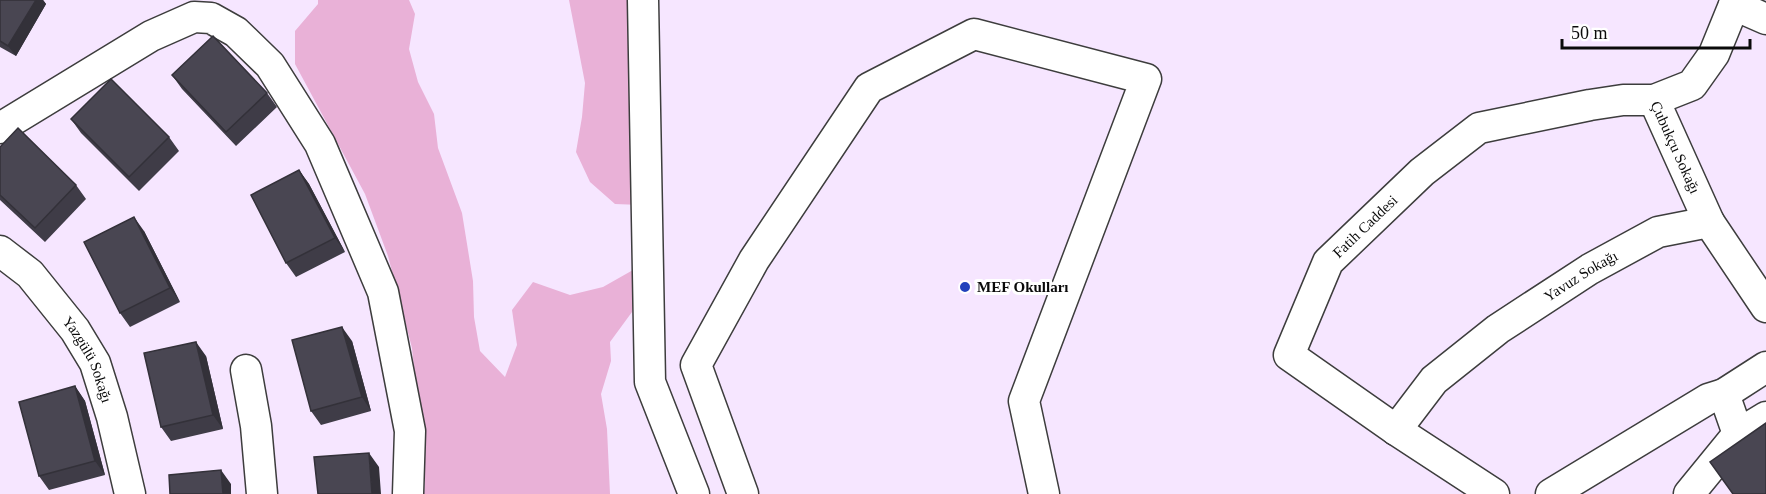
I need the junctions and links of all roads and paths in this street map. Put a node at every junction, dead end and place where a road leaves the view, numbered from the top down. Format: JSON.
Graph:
{"nodes":[{"id":1,"x":643,"y":0,"type":"edge"},
{"id":2,"x":1735,"y":2,"type":"edge"},
{"id":3,"x":1766,"y":19,"type":"edge"},
{"id":4,"x":1654,"y":100,"type":"junction"},
{"id":5,"x":0,"y":128,"type":"edge"},
{"id":6,"x":1709,"y":222,"type":"junction"},
{"id":7,"x":0,"y":251,"type":"edge"},
{"id":8,"x":1766,"y":307,"type":"edge"},
{"id":9,"x":1766,"y":367,"type":"edge"},
{"id":10,"x":246,"y":370,"type":"dead end"},
{"id":11,"x":1724,"y":394,"type":"junction"},
{"id":12,"x":1766,"y":417,"type":"edge"},
{"id":13,"x":1396,"y":430,"type":"junction"},
{"id":14,"x":1738,"y":434,"type":"junction"},
{"id":15,"x":130,"y":494,"type":"edge"},
{"id":16,"x":262,"y":494,"type":"edge"},
{"id":17,"x":408,"y":494,"type":"edge"},
{"id":18,"x":694,"y":494,"type":"edge"},
{"id":19,"x":743,"y":494,"type":"edge"},
{"id":20,"x":1044,"y":494,"type":"edge"},
{"id":21,"x":1494,"y":494,"type":"edge"},
{"id":22,"x":1551,"y":494,"type":"edge"},
{"id":23,"x":1689,"y":494,"type":"edge"}],
"edges":[{"from":1,"to":18,"type":"street"},
{"from":2,"to":3,"type":"street"},
{"from":2,"to":4,"type":"street","name":"Çubukçu Sokağı"},
{"from":4,"to":6,"type":"street","name":"Çubukçu Sokağı"},
{"from":4,"to":13,"type":"street","name":"Fatih Caddesi"},
{"from":5,"to":17,"type":"street"},
{"from":6,"to":8,"type":"street"},
{"from":6,"to":13,"type":"street","name":"Yavuz Sokağı"},
{"from":7,"to":15,"type":"street","name":"Yazgülü Sokağı"},
{"from":9,"to":11,"type":"street"},
{"from":10,"to":16,"type":"street"},
{"from":11,"to":14,"type":"street"},
{"from":11,"to":22,"type":"street"},
{"from":12,"to":14,"type":"street"},
{"from":13,"to":21,"type":"street","name":"Fatih Caddesi"},
{"from":14,"to":23,"type":"street"},
{"from":19,"to":20,"type":"street"}]}
